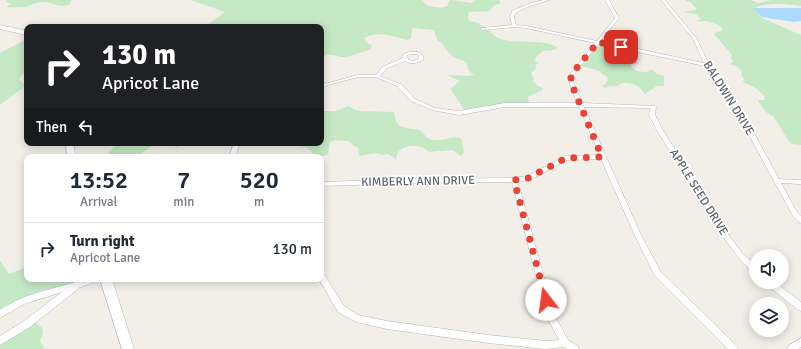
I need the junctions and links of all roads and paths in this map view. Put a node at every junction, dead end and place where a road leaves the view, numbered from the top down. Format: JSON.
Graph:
{"nodes":[{"id":1,"x":546,"y":0,"type":"edge"},
{"id":2,"x":607,"y":0,"type":"edge"},
{"id":3,"x":663,"y":0,"type":"edge"},
{"id":4,"x":514,"y":26,"type":"junction"},
{"id":5,"x":0,"y":27,"type":"edge"},
{"id":6,"x":482,"y":29,"type":"dead end"},
{"id":7,"x":24,"y":32,"type":"edge"},
{"id":8,"x":598,"y":42,"type":"junction"},
{"id":9,"x":405,"y":59,"type":"dead end"},
{"id":10,"x":707,"y":65,"type":"junction"},
{"id":11,"x":377,"y":76,"type":"junction"},
{"id":12,"x":324,"y":85,"type":"edge"},
{"id":13,"x":581,"y":105,"type":"junction"},
{"id":14,"x":602,"y":157,"type":"junction"},
{"id":15,"x":514,"y":180,"type":"junction"},
{"id":16,"x":777,"y":181,"type":"junction"},
{"id":17,"x":801,"y":182,"type":"edge"},
{"id":18,"x":324,"y":184,"type":"edge"},
{"id":19,"x":801,"y":220,"type":"edge"},
{"id":20,"x":749,"y":265,"type":"edge"},
{"id":21,"x":324,"y":281,"type":"edge"},
{"id":22,"x":86,"y":282,"type":"edge"},
{"id":23,"x":107,"y":282,"type":"edge"},
{"id":24,"x":76,"y":286,"type":"junction"},
{"id":25,"x":778,"y":289,"type":"edge"},
{"id":26,"x":801,"y":308,"type":"edge"},
{"id":27,"x":0,"y":314,"type":"edge"},
{"id":28,"x":0,"y":341,"type":"edge"},
{"id":29,"x":801,"y":342,"type":"edge"},
{"id":30,"x":565,"y":343,"type":"junction"},
{"id":31,"x":128,"y":349,"type":"edge"},
{"id":32,"x":575,"y":349,"type":"edge"},
{"id":33,"x":734,"y":349,"type":"edge"},
{"id":34,"x":791,"y":349,"type":"edge"}],
"edges":[{"from":1,"to":4,"type":"street"},
{"from":2,"to":8,"type":"street"},
{"from":3,"to":10,"type":"street","name":"BALDWIN DRIVE"},
{"from":4,"to":6,"type":"street"},
{"from":4,"to":8,"type":"street"},
{"from":5,"to":7,"type":"street"},
{"from":8,"to":10,"type":"street"},
{"from":8,"to":13,"type":"street"},
{"from":9,"to":11,"type":"street"},
{"from":10,"to":16,"type":"street","name":"BALDWIN DRIVE"},
{"from":11,"to":12,"type":"street"},
{"from":11,"to":13,"type":"street"},
{"from":13,"to":14,"type":"street"},
{"from":13,"to":20,"type":"street","name":"APPLE SEED DRIVE"},
{"from":14,"to":15,"type":"street","name":"KIMBERLY ANN DRIVE"},
{"from":14,"to":33,"type":"street"},
{"from":15,"to":18,"type":"street","name":"KIMBERLY ANN DRIVE"},
{"from":15,"to":30,"type":"street"},
{"from":16,"to":17,"type":"street"},
{"from":16,"to":19,"type":"street","name":"BALDWIN DRIVE"},
{"from":21,"to":30,"type":"street"},
{"from":22,"to":24,"type":"street"},
{"from":23,"to":31,"type":"street"},
{"from":24,"to":27,"type":"street"},
{"from":24,"to":28,"type":"street"},
{"from":25,"to":26,"type":"street"},
{"from":29,"to":34,"type":"street"},
{"from":30,"to":32,"type":"street"}]}
